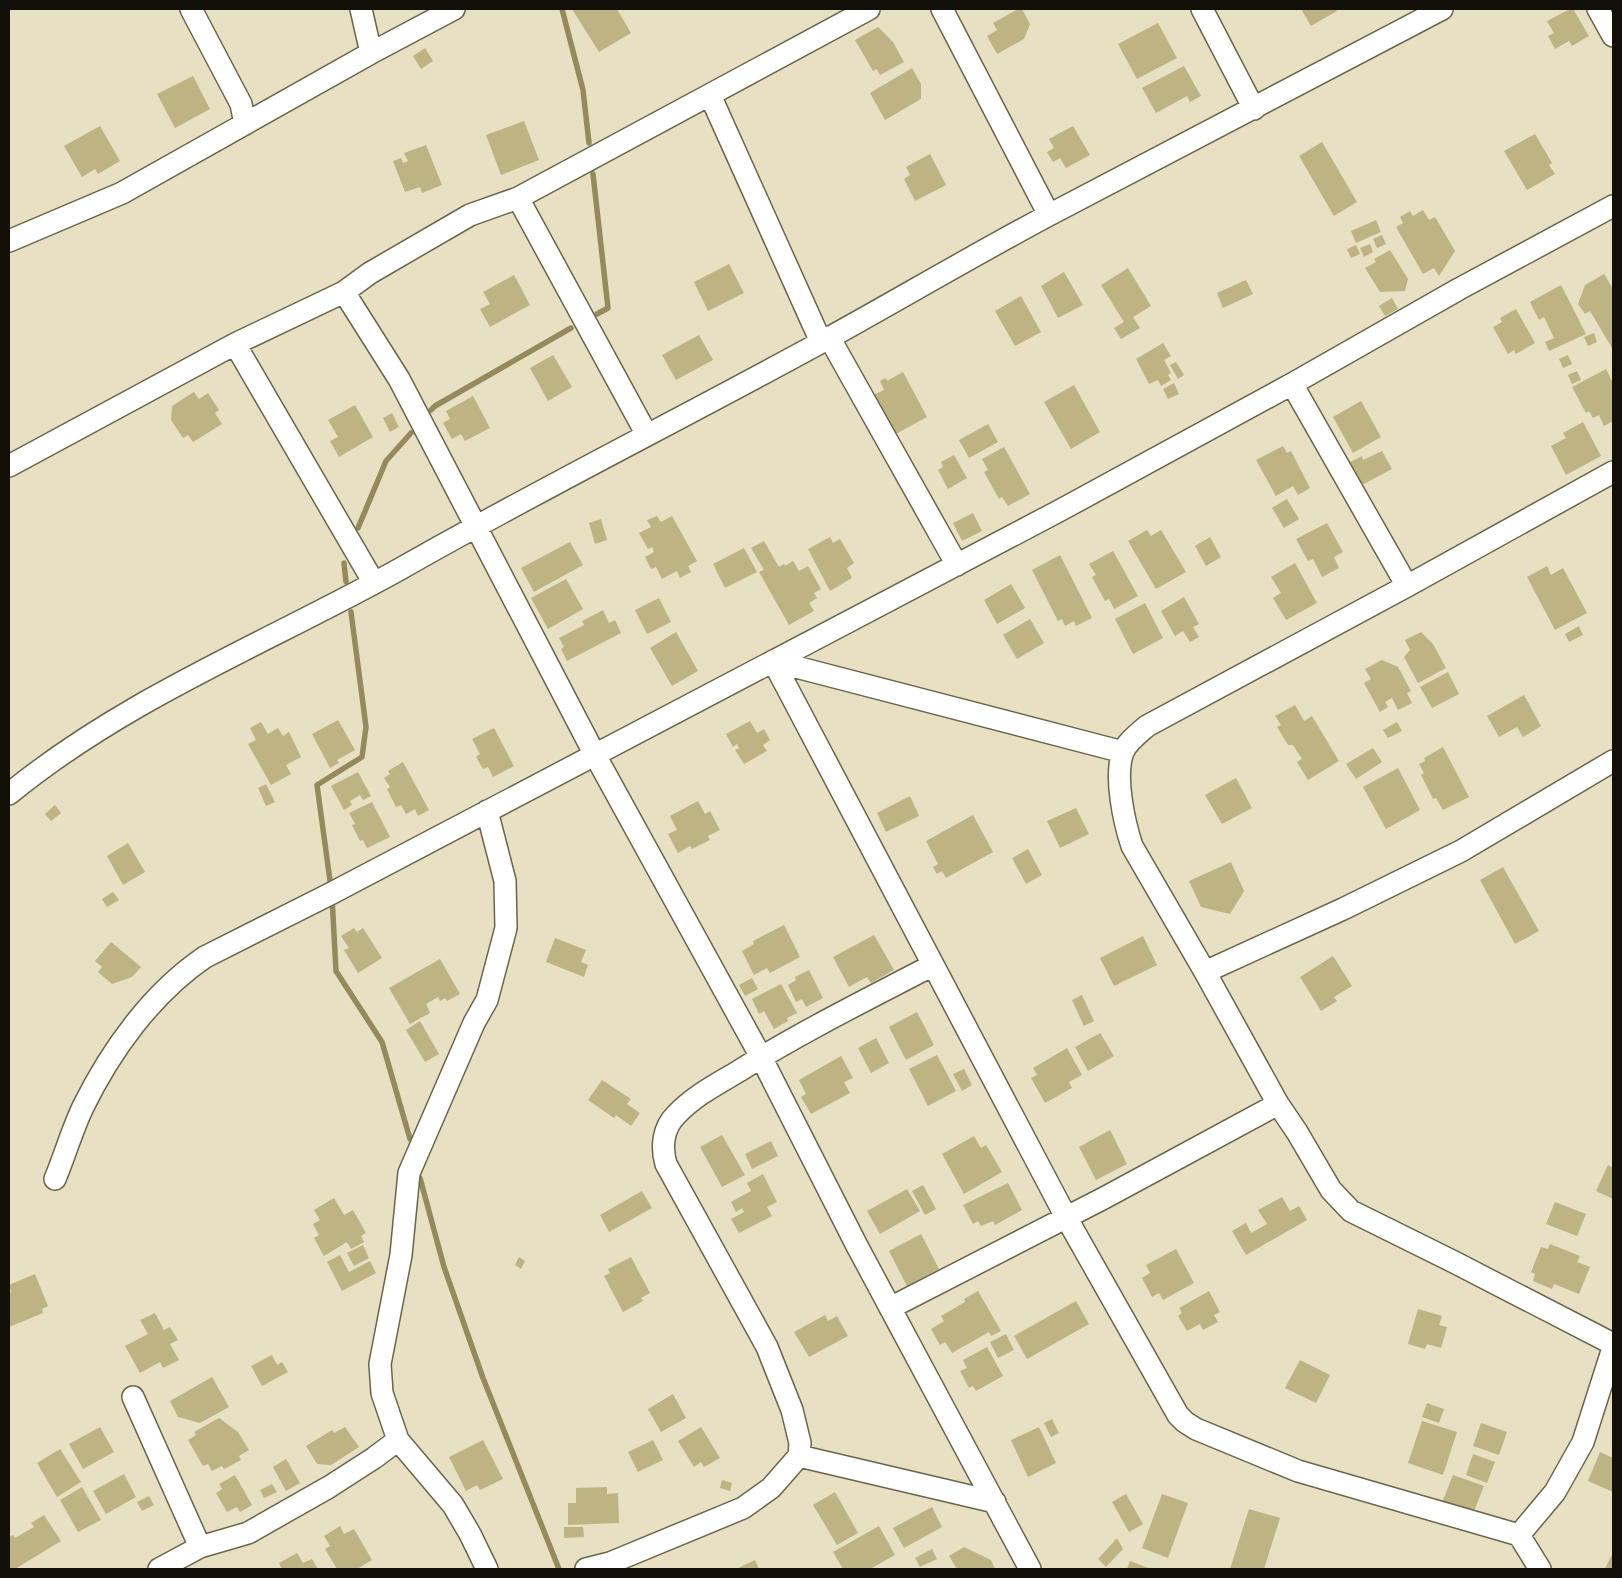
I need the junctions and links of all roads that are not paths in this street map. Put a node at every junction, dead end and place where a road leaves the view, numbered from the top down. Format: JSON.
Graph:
{"nodes":[{"id":1,"x":191,"y":9,"type":"edge"},
{"id":2,"x":360,"y":9,"type":"edge"},
{"id":3,"x":454,"y":9,"type":"edge"},
{"id":4,"x":869,"y":9,"type":"edge"},
{"id":5,"x":942,"y":9,"type":"edge"},
{"id":6,"x":1202,"y":9,"type":"edge"},
{"id":7,"x":1442,"y":9,"type":"edge"},
{"id":8,"x":1598,"y":9,"type":"edge"},
{"id":9,"x":1613,"y":36,"type":"edge"},
{"id":10,"x":371,"y":53,"type":"junction"},
{"id":11,"x":710,"y":95,"type":"junction"},
{"id":12,"x":1254,"y":108,"type":"junction"},
{"id":13,"x":245,"y":124,"type":"junction"},
{"id":14,"x":518,"y":198,"type":"junction"},
{"id":15,"x":1613,"y":206,"type":"edge"},
{"id":16,"x":1048,"y":215,"type":"junction"},
{"id":17,"x":9,"y":241,"type":"edge"},
{"id":18,"x":344,"y":292,"type":"junction"},
{"id":19,"x":825,"y":340,"type":"junction"},
{"id":20,"x":235,"y":344,"type":"junction"},
{"id":21,"x":1292,"y":384,"type":"junction"},
{"id":22,"x":647,"y":435,"type":"junction"},
{"id":23,"x":9,"y":466,"type":"edge"},
{"id":24,"x":1613,"y":472,"type":"edge"},
{"id":25,"x":474,"y":526,"type":"junction"},
{"id":26,"x":957,"y":565,"type":"junction"},
{"id":27,"x":374,"y":583,"type":"junction"},
{"id":28,"x":1407,"y":586,"type":"junction"},
{"id":29,"x":773,"y":661,"type":"junction"},
{"id":30,"x":1123,"y":752,"type":"junction"},
{"id":31,"x":595,"y":755,"type":"junction"},
{"id":32,"x":1613,"y":761,"type":"edge"},
{"id":33,"x":9,"y":794,"type":"edge"},
{"id":34,"x":487,"y":811,"type":"junction"},
{"id":35,"x":933,"y":965,"type":"junction"},
{"id":36,"x":1205,"y":972,"type":"junction"},
{"id":37,"x":761,"y":1057,"type":"junction"},
{"id":38,"x":1278,"y":1104,"type":"junction"},
{"id":39,"x":55,"y":1178,"type":"dead end"},
{"id":40,"x":1066,"y":1217,"type":"junction"},
{"id":41,"x":890,"y":1308,"type":"junction"},
{"id":42,"x":1613,"y":1346,"type":"edge"},
{"id":43,"x":133,"y":1397,"type":"dead end"},
{"id":44,"x":398,"y":1440,"type":"junction"},
{"id":45,"x":799,"y":1456,"type":"junction"},
{"id":46,"x":995,"y":1502,"type":"junction"},
{"id":47,"x":1519,"y":1535,"type":"junction"},
{"id":48,"x":200,"y":1547,"type":"junction"},
{"id":49,"x":159,"y":1569,"type":"edge"},
{"id":50,"x":487,"y":1569,"type":"edge"},
{"id":51,"x":586,"y":1569,"type":"edge"},
{"id":52,"x":1030,"y":1569,"type":"edge"},
{"id":53,"x":1540,"y":1569,"type":"edge"}],
"edges":[{"from":1,"to":13,"type":"street"},
{"from":2,"to":10,"type":"street"},
{"from":3,"to":10,"type":"street"},
{"from":4,"to":11,"type":"street"},
{"from":5,"to":16,"type":"street"},
{"from":6,"to":12,"type":"street"},
{"from":7,"to":12,"type":"street"},
{"from":8,"to":9,"type":"street"},
{"from":10,"to":13,"type":"street"},
{"from":11,"to":14,"type":"street"},
{"from":11,"to":19,"type":"street"},
{"from":12,"to":16,"type":"street"},
{"from":13,"to":17,"type":"street"},
{"from":14,"to":18,"type":"street"},
{"from":14,"to":22,"type":"street"},
{"from":15,"to":21,"type":"street"},
{"from":16,"to":19,"type":"street"},
{"from":18,"to":20,"type":"street"},
{"from":18,"to":25,"type":"street"},
{"from":19,"to":22,"type":"street"},
{"from":19,"to":26,"type":"street"},
{"from":20,"to":23,"type":"street"},
{"from":20,"to":27,"type":"street"},
{"from":21,"to":26,"type":"street"},
{"from":21,"to":28,"type":"street"},
{"from":22,"to":25,"type":"street"},
{"from":24,"to":28,"type":"street"},
{"from":25,"to":27,"type":"street"},
{"from":25,"to":31,"type":"street"},
{"from":26,"to":29,"type":"street"},
{"from":27,"to":33,"type":"street"},
{"from":28,"to":30,"type":"street"},
{"from":29,"to":30,"type":"street"},
{"from":29,"to":31,"type":"street"},
{"from":29,"to":35,"type":"street"},
{"from":30,"to":36,"type":"street"},
{"from":31,"to":34,"type":"street"},
{"from":31,"to":37,"type":"street"},
{"from":32,"to":36,"type":"street"},
{"from":34,"to":39,"type":"street"},
{"from":34,"to":44,"type":"street"},
{"from":35,"to":37,"type":"street"},
{"from":35,"to":40,"type":"street"},
{"from":36,"to":38,"type":"street"},
{"from":37,"to":41,"type":"street"},
{"from":37,"to":45,"type":"street"},
{"from":38,"to":40,"type":"street"},
{"from":38,"to":42,"type":"street"},
{"from":40,"to":41,"type":"street"},
{"from":40,"to":47,"type":"street"},
{"from":41,"to":46,"type":"street"},
{"from":42,"to":47,"type":"street"},
{"from":43,"to":48,"type":"street"},
{"from":44,"to":48,"type":"street"},
{"from":44,"to":50,"type":"street"},
{"from":45,"to":46,"type":"street"},
{"from":45,"to":51,"type":"street"},
{"from":46,"to":52,"type":"street"},
{"from":47,"to":53,"type":"street"},
{"from":48,"to":49,"type":"street"}]}
